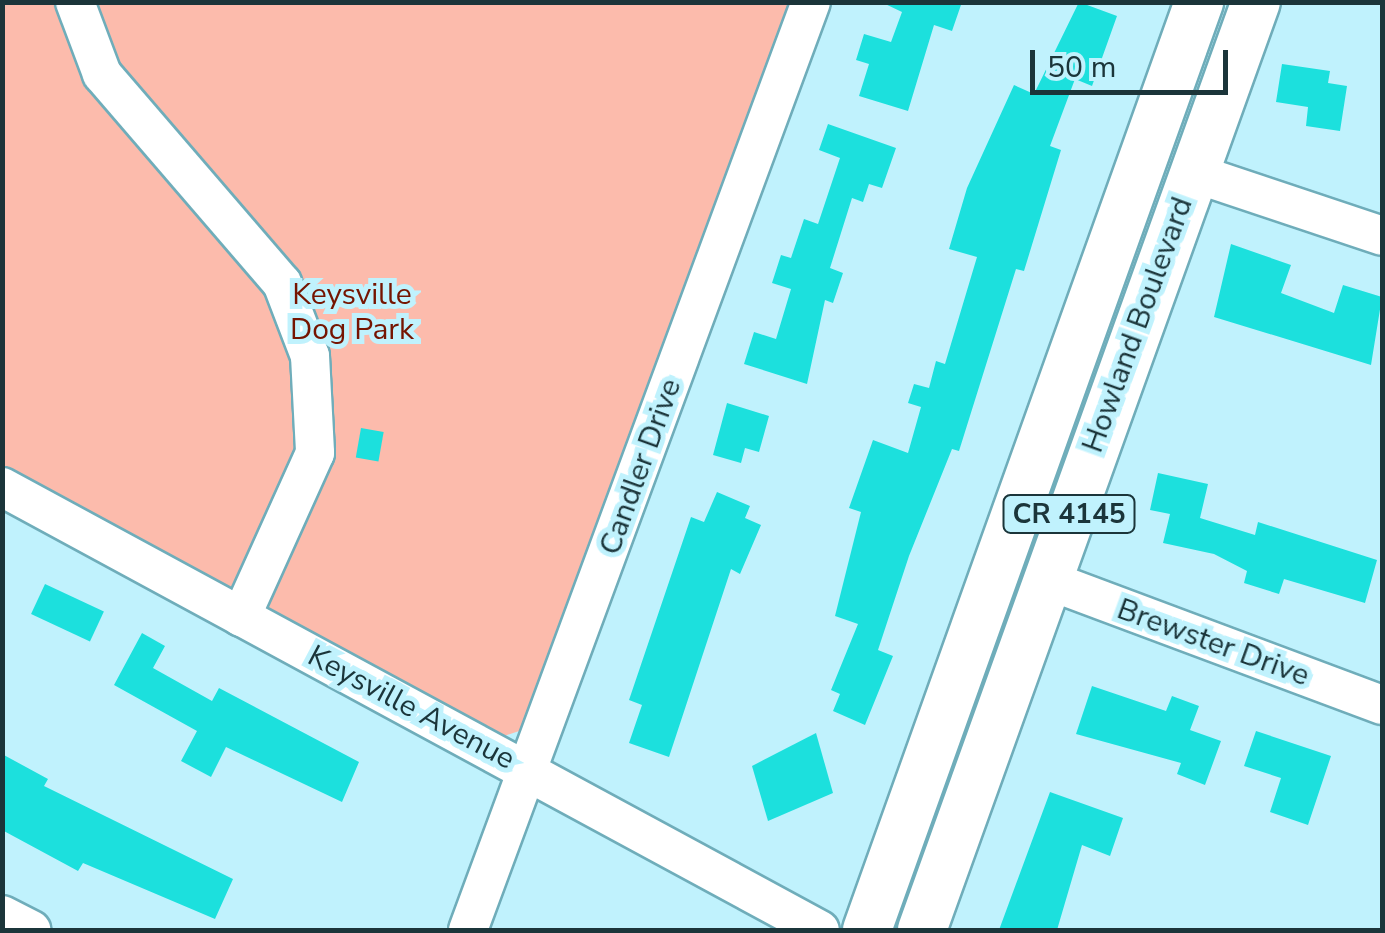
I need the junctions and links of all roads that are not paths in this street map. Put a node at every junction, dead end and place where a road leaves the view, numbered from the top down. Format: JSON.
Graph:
{"nodes":[{"id":1,"x":75,"y":2,"type":"edge"},
{"id":2,"x":811,"y":2,"type":"edge"},
{"id":3,"x":1199,"y":2,"type":"edge"},
{"id":4,"x":1256,"y":2,"type":"edge"},
{"id":5,"x":1194,"y":173,"type":"junction"},
{"id":6,"x":1382,"y":236,"type":"edge"},
{"id":7,"x":2,"y":487,"type":"edge"},
{"id":8,"x":1045,"y":580,"type":"junction"},
{"id":9,"x":241,"y":617,"type":"junction"},
{"id":10,"x":1382,"y":705,"type":"edge"},
{"id":11,"x":530,"y":772,"type":"junction"},
{"id":12,"x":2,"y":915,"type":"edge"},
{"id":13,"x":31,"y":930,"type":"edge"},
{"id":14,"x":468,"y":930,"type":"edge"},
{"id":15,"x":820,"y":930,"type":"edge"},
{"id":16,"x":867,"y":930,"type":"edge"},
{"id":17,"x":922,"y":930,"type":"edge"}],
"edges":[{"from":1,"to":9,"type":"street"},
{"from":2,"to":11,"type":"street","name":"Candler Drive"},
{"from":3,"to":16,"type":"main road","name":"Howland Boulevard","number":"CR 4145"},
{"from":4,"to":5,"type":"main road","name":"Howland Boulevard","number":"CR 4145"},
{"from":5,"to":6,"type":"street"},
{"from":5,"to":8,"type":"main road","name":"Howland Boulevard","number":"CR 4145"},
{"from":7,"to":9,"type":"street","name":"Keysville Avenue"},
{"from":8,"to":10,"type":"street","name":"Brewster Drive"},
{"from":8,"to":17,"type":"main road","name":"Howland Boulevard","number":"CR 4145"},
{"from":9,"to":11,"type":"street","name":"Keysville Avenue"},
{"from":11,"to":14,"type":"street","name":"Candler Drive"},
{"from":11,"to":15,"type":"street","name":"Keysville Avenue"},
{"from":12,"to":13,"type":"street"}]}
